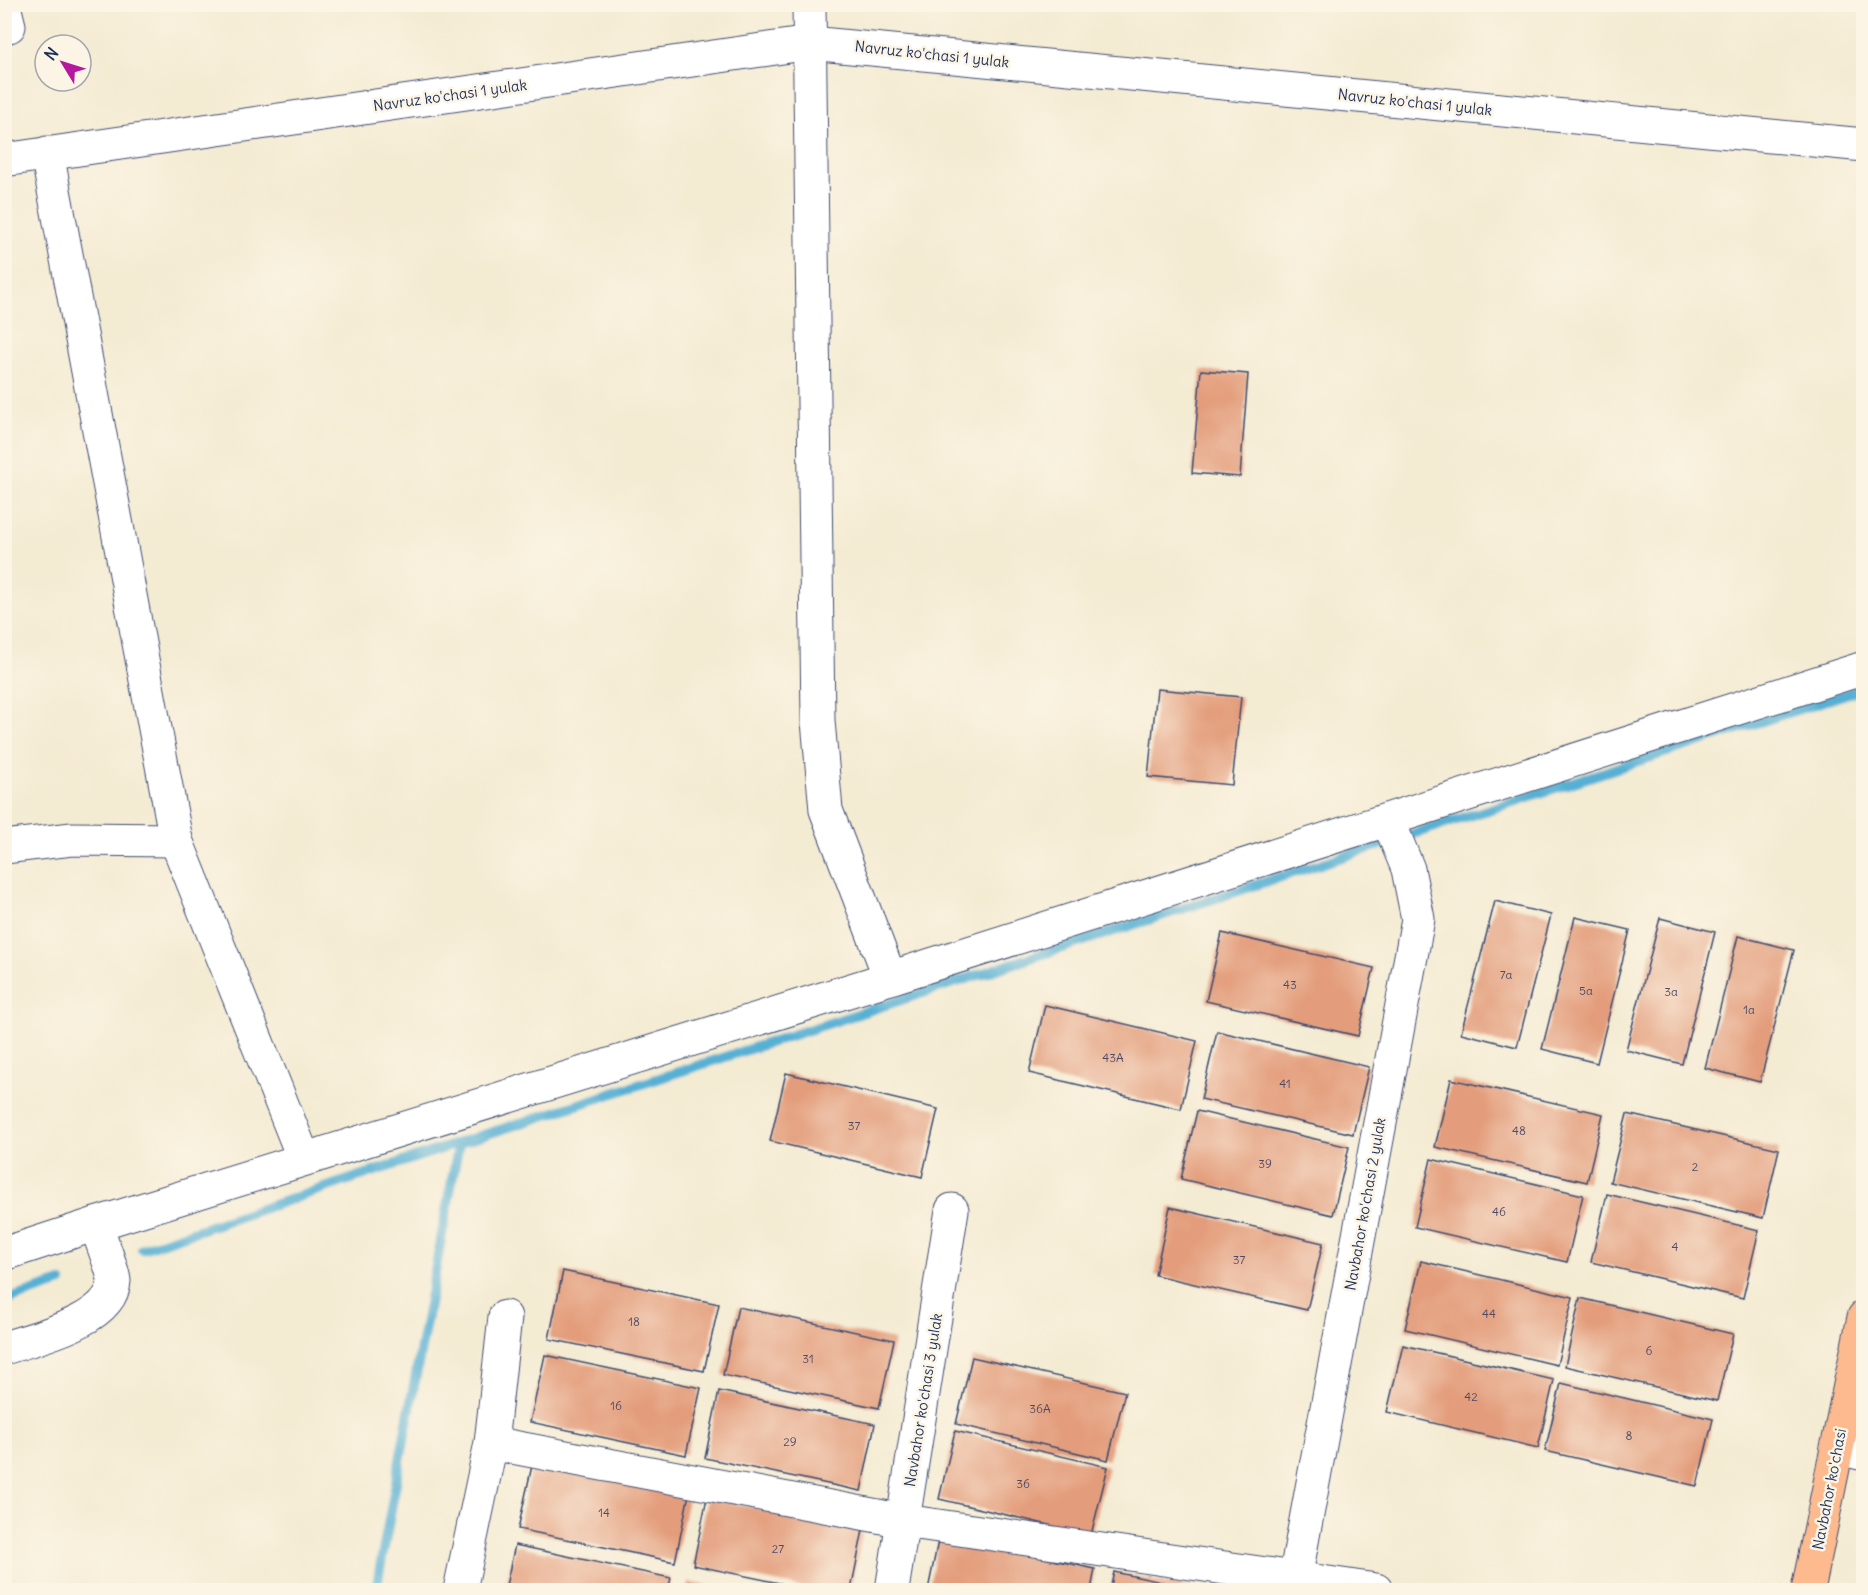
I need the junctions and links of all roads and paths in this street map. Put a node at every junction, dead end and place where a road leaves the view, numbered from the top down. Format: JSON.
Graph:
{"nodes":[{"id":1,"x":809,"y":4,"type":"edge"},
{"id":2,"x":810,"y":43,"type":"junction"},
{"id":3,"x":1863,"y":145,"type":"edge"},
{"id":4,"x":47,"y":153,"type":"junction"},
{"id":5,"x":4,"y":160,"type":"edge"},
{"id":6,"x":1863,"y":668,"type":"edge"},
{"id":7,"x":1392,"y":828,"type":"junction"},
{"id":8,"x":176,"y":840,"type":"junction"},
{"id":9,"x":4,"y":847,"type":"edge"},
{"id":10,"x":890,"y":978,"type":"junction"},
{"id":11,"x":304,"y":1159,"type":"junction"},
{"id":12,"x":952,"y":1210,"type":"dead end"},
{"id":13,"x":96,"y":1224,"type":"junction"},
{"id":14,"x":4,"y":1254,"type":"edge"},
{"id":15,"x":505,"y":1317,"type":"dead end"},
{"id":16,"x":1863,"y":1317,"type":"edge"},
{"id":17,"x":4,"y":1348,"type":"edge"},
{"id":18,"x":491,"y":1443,"type":"junction"},
{"id":19,"x":1850,"y":1451,"type":"edge"},
{"id":20,"x":904,"y":1521,"type":"junction"},
{"id":21,"x":1294,"y":1584,"type":"edge"},
{"id":22,"x":460,"y":1590,"type":"edge"},
{"id":23,"x":892,"y":1590,"type":"edge"},
{"id":24,"x":1376,"y":1590,"type":"edge"},
{"id":25,"x":1809,"y":1590,"type":"edge"}],
"edges":[{"from":1,"to":2,"type":"street"},
{"from":2,"to":3,"type":"street","name":"Navruz ko'chasi 1 yulak"},
{"from":2,"to":4,"type":"street","name":"Navruz ko'chasi 1 yulak"},
{"from":2,"to":10,"type":"street"},
{"from":4,"to":5,"type":"street","name":"Navruz ko'chasi 1 yulak"},
{"from":4,"to":8,"type":"street"},
{"from":6,"to":7,"type":"street"},
{"from":7,"to":10,"type":"street"},
{"from":7,"to":21,"type":"street","name":"Navbahor ko'chasi 2 yulak"},
{"from":8,"to":9,"type":"street"},
{"from":8,"to":11,"type":"street"},
{"from":10,"to":11,"type":"street"},
{"from":11,"to":13,"type":"street"},
{"from":12,"to":20,"type":"street","name":"Navbahor ko'chasi 3 yulak"},
{"from":13,"to":14,"type":"street"},
{"from":13,"to":17,"type":"street"},
{"from":15,"to":18,"type":"street"},
{"from":16,"to":19,"type":"main road","name":"Navbahor ko'chasi"},
{"from":18,"to":20,"type":"street"},
{"from":18,"to":22,"type":"street"},
{"from":19,"to":25,"type":"main road","name":"Navbahor ko'chasi"},
{"from":20,"to":21,"type":"street"},
{"from":20,"to":23,"type":"street","name":"Navbahor ko'chasi 3 yulak"},
{"from":21,"to":24,"type":"street"}]}
